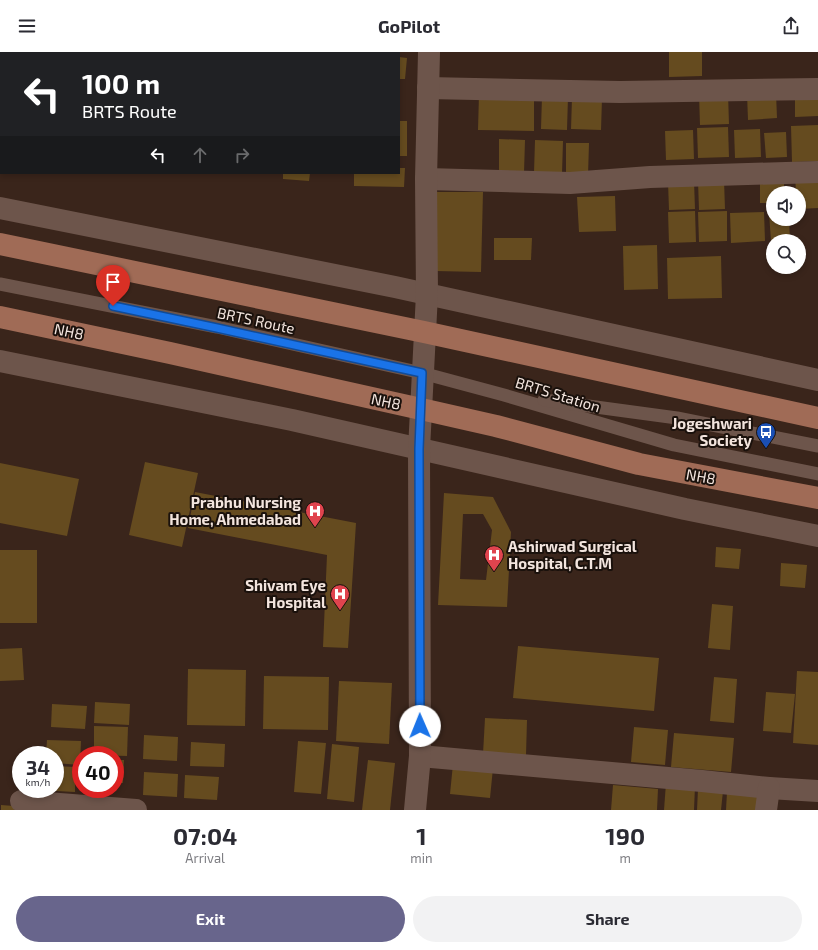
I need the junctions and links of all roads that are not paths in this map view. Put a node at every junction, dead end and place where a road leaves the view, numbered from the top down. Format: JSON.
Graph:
{"nodes":[{"id":1,"x":430,"y":52,"type":"edge"},
{"id":2,"x":428,"y":88,"type":"junction"},
{"id":3,"x":818,"y":89,"type":"edge"},
{"id":4,"x":818,"y":172,"type":"edge"},
{"id":5,"x":426,"y":179,"type":"junction"},
{"id":6,"x":0,"y":208,"type":"edge"},
{"id":7,"x":0,"y":244,"type":"edge"},
{"id":8,"x":0,"y":284,"type":"edge"},
{"id":9,"x":427,"y":294,"type":"junction"},
{"id":10,"x":0,"y":317,"type":"edge"},
{"id":11,"x":424,"y":332,"type":"junction"},
{"id":12,"x":0,"y":361,"type":"edge"},
{"id":13,"x":422,"y":373,"type":"junction"},
{"id":14,"x":818,"y":380,"type":"edge"},
{"id":15,"x":504,"y":395,"type":"junction"},
{"id":16,"x":421,"y":408,"type":"junction"},
{"id":17,"x":818,"y":418,"type":"edge"},
{"id":18,"x":818,"y":446,"type":"edge"},
{"id":19,"x":419,"y":449,"type":"junction"},
{"id":20,"x":818,"y":474,"type":"edge"},
{"id":21,"x":818,"y":498,"type":"edge"},
{"id":22,"x":818,"y":536,"type":"edge"},
{"id":23,"x":420,"y":756,"type":"junction"},
{"id":24,"x":769,"y":788,"type":"junction"},
{"id":25,"x":818,"y":791,"type":"edge"},
{"id":26,"x":21,"y":801,"type":"dead end"},
{"id":27,"x":136,"y":810,"type":"edge"},
{"id":28,"x":415,"y":810,"type":"edge"},
{"id":29,"x":766,"y":810,"type":"edge"}],
"edges":[{"from":1,"to":2,"type":"street"},
{"from":2,"to":3,"type":"street"},
{"from":2,"to":5,"type":"street"},
{"from":4,"to":5,"type":"street"},
{"from":5,"to":9,"type":"street"},
{"from":6,"to":9,"type":"street"},
{"from":7,"to":11,"type":"main road"},
{"from":8,"to":13,"type":"lane","name":"BRTS Route"},
{"from":9,"to":11,"type":"street"},
{"from":9,"to":14,"type":"street"},
{"from":10,"to":16,"type":"main road","name":"NH8"},
{"from":11,"to":13,"type":"street"},
{"from":11,"to":17,"type":"main road"},
{"from":12,"to":19,"type":"street"},
{"from":13,"to":15,"type":"lane","name":"BRTS Route"},
{"from":13,"to":16,"type":"street"},
{"from":15,"to":18,"type":"lane","name":"BRTS Station"},
{"from":15,"to":20,"type":"lane","name":"BRTS Station"},
{"from":16,"to":19,"type":"street"},
{"from":16,"to":21,"type":"main road","name":"NH8"},
{"from":19,"to":22,"type":"street"},
{"from":19,"to":23,"type":"street"},
{"from":23,"to":24,"type":"street"},
{"from":23,"to":28,"type":"street"},
{"from":24,"to":25,"type":"street"},
{"from":24,"to":29,"type":"street"},
{"from":26,"to":27,"type":"street"}]}
